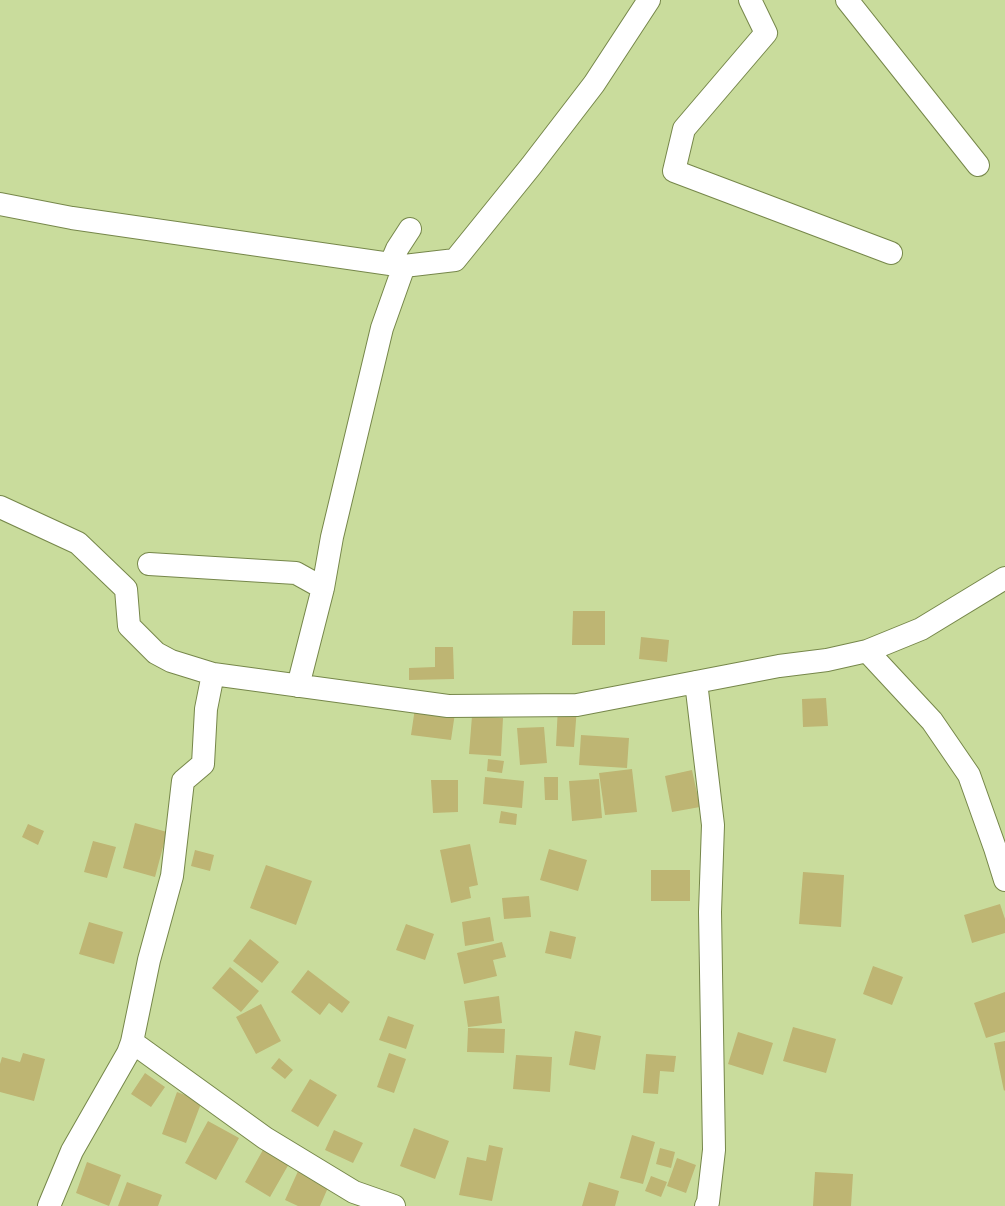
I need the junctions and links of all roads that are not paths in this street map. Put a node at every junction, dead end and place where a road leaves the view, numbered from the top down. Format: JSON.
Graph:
{"nodes":[{"id":1,"x":649,"y":0,"type":"edge"},
{"id":2,"x":750,"y":0,"type":"edge"},
{"id":3,"x":847,"y":0,"type":"edge"},
{"id":4,"x":978,"y":165,"type":"dead end"},
{"id":5,"x":0,"y":204,"type":"edge"},
{"id":6,"x":410,"y":229,"type":"dead end"},
{"id":7,"x":891,"y":253,"type":"dead end"},
{"id":8,"x":397,"y":264,"type":"junction"},
{"id":9,"x":0,"y":507,"type":"edge"},
{"id":10,"x":149,"y":564,"type":"dead end"},
{"id":11,"x":1005,"y":578,"type":"edge"},
{"id":12,"x":323,"y":588,"type":"junction"},
{"id":13,"x":867,"y":651,"type":"junction"},
{"id":14,"x":213,"y":674,"type":"junction"},
{"id":15,"x":696,"y":682,"type":"junction"},
{"id":16,"x":298,"y":686,"type":"junction"},
{"id":17,"x":1005,"y":880,"type":"edge"},
{"id":18,"x":132,"y":1042,"type":"junction"},
{"id":19,"x":49,"y":1206,"type":"edge"},
{"id":20,"x":394,"y":1206,"type":"edge"},
{"id":21,"x":706,"y":1206,"type":"edge"}],
"edges":[{"from":1,"to":8,"type":"street"},
{"from":2,"to":7,"type":"street"},
{"from":3,"to":4,"type":"street"},
{"from":5,"to":8,"type":"street"},
{"from":6,"to":8,"type":"street"},
{"from":8,"to":12,"type":"street"},
{"from":9,"to":14,"type":"street"},
{"from":10,"to":12,"type":"street"},
{"from":11,"to":13,"type":"street"},
{"from":12,"to":16,"type":"street"},
{"from":13,"to":15,"type":"street"},
{"from":13,"to":17,"type":"street"},
{"from":14,"to":16,"type":"street"},
{"from":14,"to":18,"type":"street"},
{"from":15,"to":16,"type":"street"},
{"from":15,"to":21,"type":"street"},
{"from":18,"to":19,"type":"street"},
{"from":18,"to":20,"type":"street"}]}
